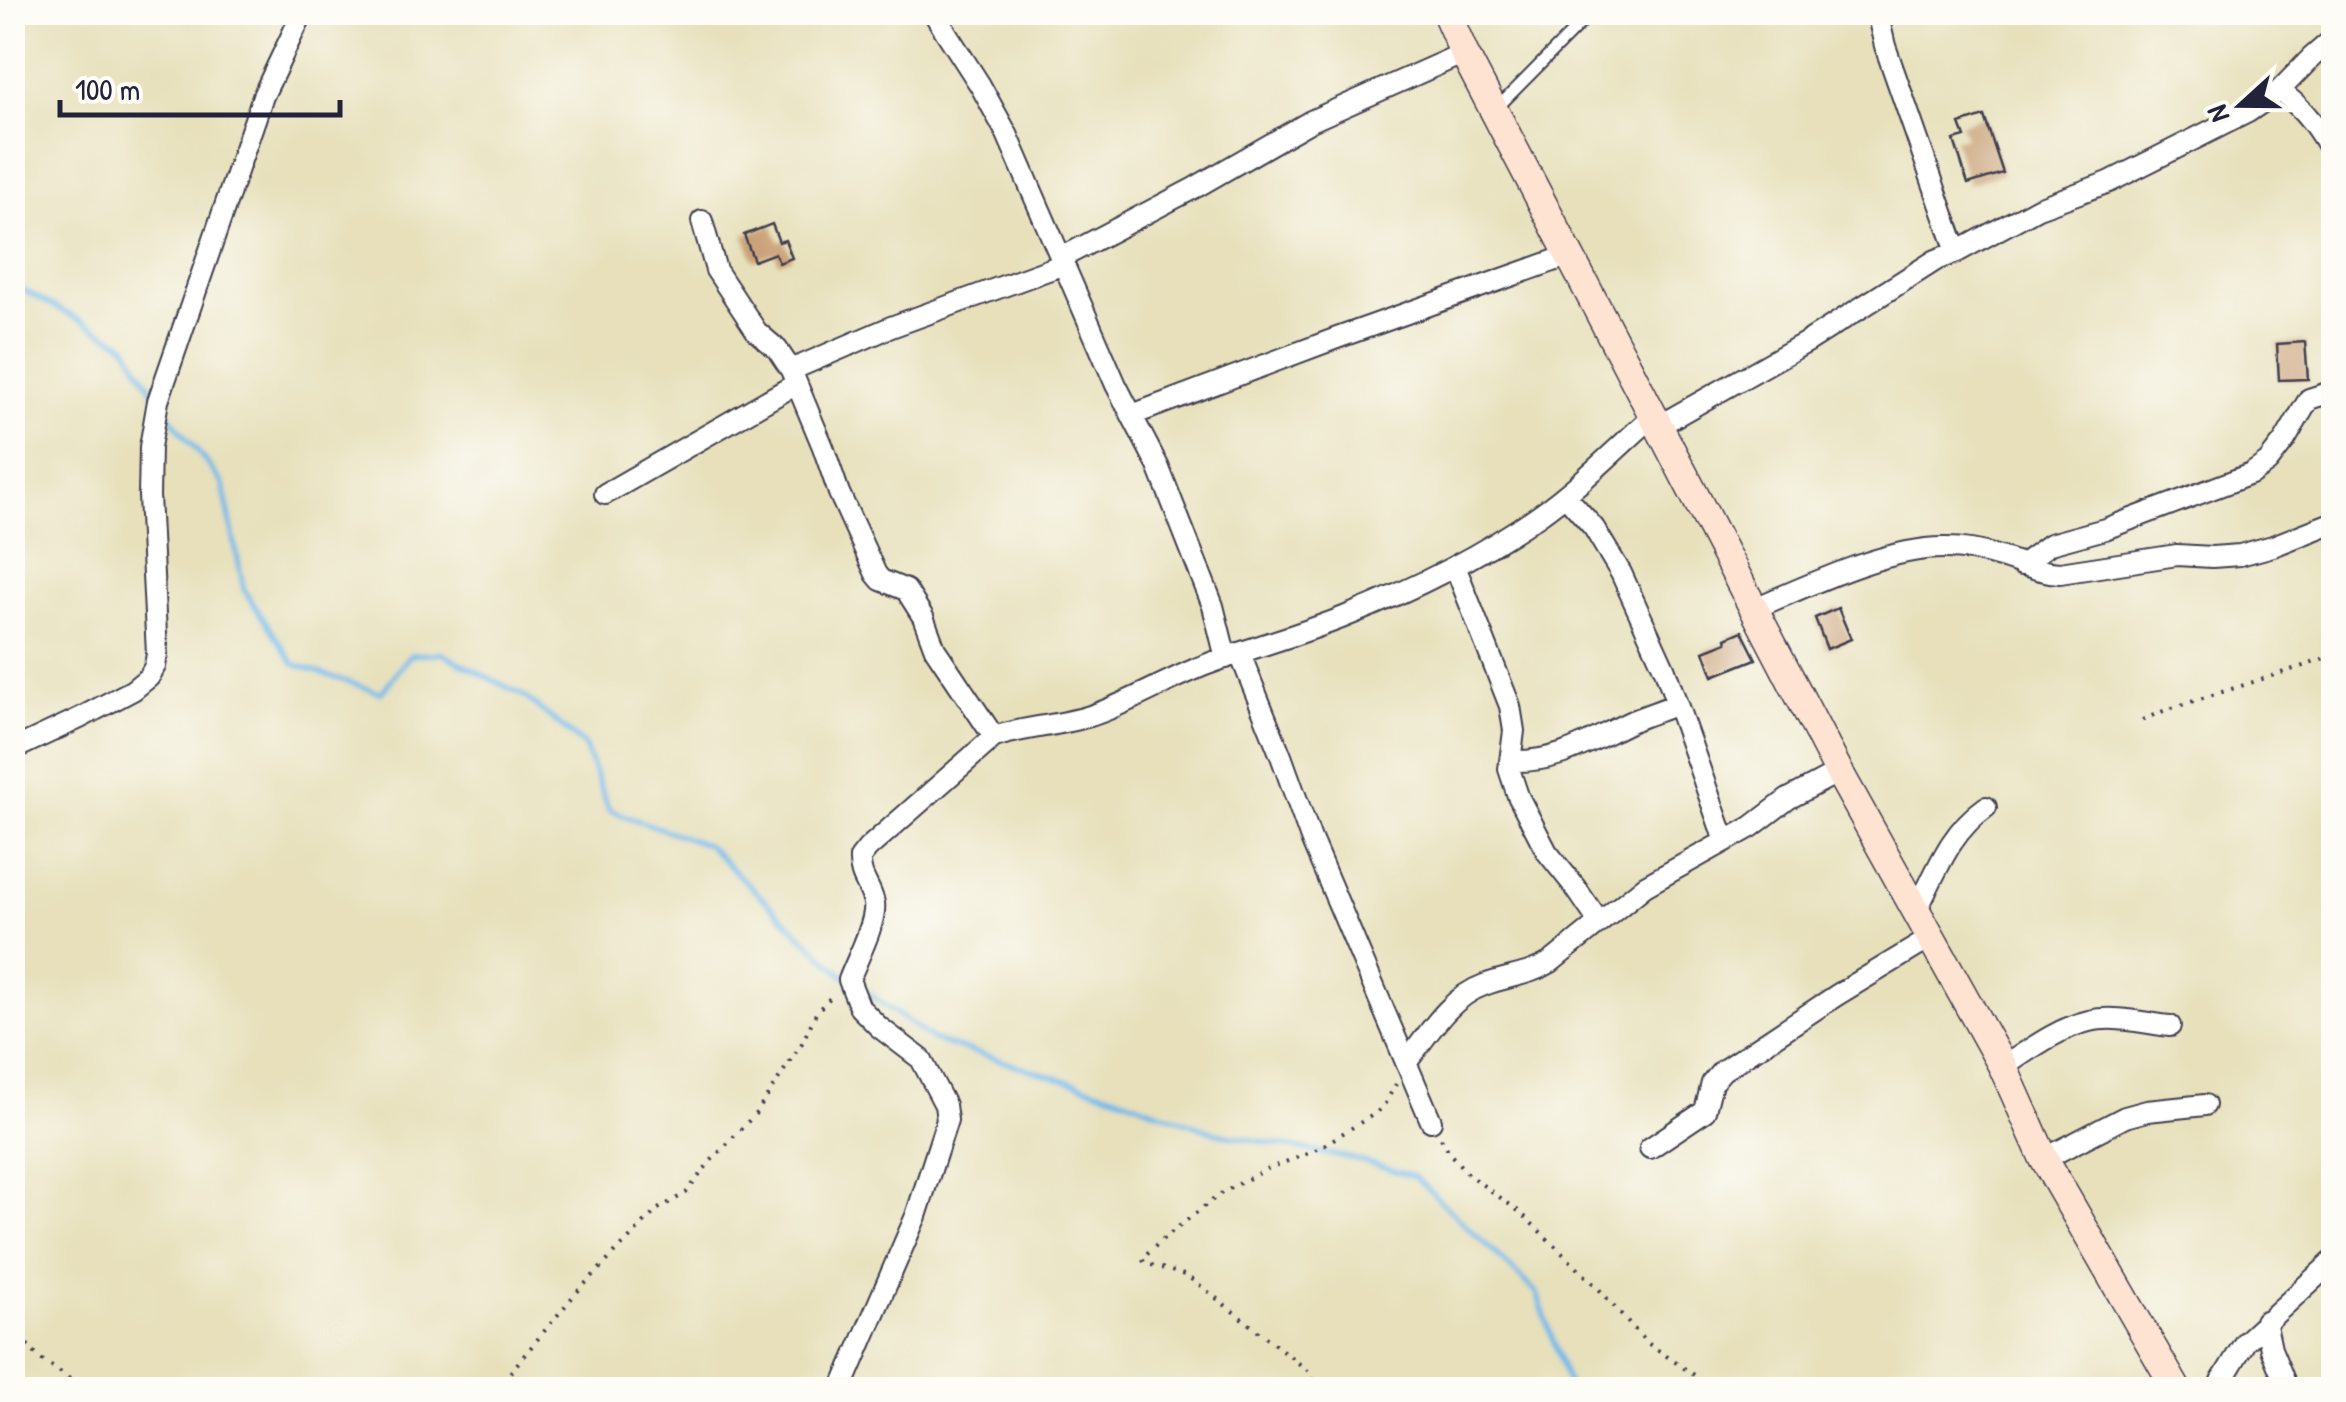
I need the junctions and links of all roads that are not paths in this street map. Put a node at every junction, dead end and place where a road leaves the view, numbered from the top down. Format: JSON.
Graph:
{"nodes":[{"id":1,"x":303,"y":12,"type":"edge"},
{"id":2,"x":933,"y":12,"type":"edge"},
{"id":3,"x":1446,"y":12,"type":"edge"},
{"id":4,"x":1592,"y":12,"type":"edge"},
{"id":5,"x":1878,"y":12,"type":"edge"},
{"id":6,"x":2334,"y":38,"type":"edge"},
{"id":7,"x":1464,"y":53,"type":"junction"},
{"id":8,"x":2279,"y":91,"type":"junction"},
{"id":9,"x":1495,"y":110,"type":"junction"},
{"id":10,"x":2334,"y":157,"type":"edge"},
{"id":11,"x":702,"y":221,"type":"dead end"},
{"id":12,"x":1957,"y":252,"type":"junction"},
{"id":13,"x":1570,"y":255,"type":"junction"},
{"id":14,"x":1062,"y":261,"type":"junction"},
{"id":15,"x":794,"y":377,"type":"junction"},
{"id":16,"x":2334,"y":391,"type":"edge"},
{"id":17,"x":1132,"y":415,"type":"junction"},
{"id":18,"x":1656,"y":420,"type":"junction"},
{"id":19,"x":605,"y":494,"type":"dead end"},
{"id":20,"x":1566,"y":495,"type":"junction"},
{"id":21,"x":2334,"y":522,"type":"edge"},
{"id":22,"x":2021,"y":565,"type":"junction"},
{"id":23,"x":1454,"y":566,"type":"junction"},
{"id":24,"x":1753,"y":609,"type":"junction"},
{"id":25,"x":1233,"y":656,"type":"junction"},
{"id":26,"x":1677,"y":704,"type":"junction"},
{"id":27,"x":994,"y":737,"type":"junction"},
{"id":28,"x":12,"y":750,"type":"edge"},
{"id":29,"x":1510,"y":761,"type":"junction"},
{"id":30,"x":1839,"y":772,"type":"junction"},
{"id":31,"x":1986,"y":808,"type":"dead end"},
{"id":32,"x":1726,"y":841,"type":"junction"},
{"id":33,"x":1916,"y":911,"type":"junction"},
{"id":34,"x":1599,"y":922,"type":"junction"},
{"id":35,"x":1931,"y":938,"type":"junction"},
{"id":36,"x":2170,"y":1026,"type":"dead end"},
{"id":37,"x":1406,"y":1062,"type":"junction"},
{"id":38,"x":2003,"y":1067,"type":"junction"},
{"id":39,"x":2204,"y":1106,"type":"dead end"},
{"id":40,"x":1431,"y":1121,"type":"road end"},
{"id":41,"x":1650,"y":1148,"type":"dead end"},
{"id":42,"x":2044,"y":1159,"type":"junction"},
{"id":43,"x":2334,"y":1260,"type":"edge"},
{"id":44,"x":2265,"y":1322,"type":"junction"},
{"id":45,"x":841,"y":1390,"type":"edge"},
{"id":46,"x":2177,"y":1390,"type":"edge"},
{"id":47,"x":2216,"y":1390,"type":"edge"},
{"id":48,"x":2288,"y":1390,"type":"edge"}],
"edges":[{"from":1,"to":28,"type":"street"},
{"from":2,"to":14,"type":"street"},
{"from":3,"to":7,"type":"street"},
{"from":4,"to":9,"type":"lane"},
{"from":5,"to":12,"type":"street"},
{"from":6,"to":8,"type":"street"},
{"from":7,"to":9,"type":"street"},
{"from":7,"to":14,"type":"street"},
{"from":8,"to":10,"type":"street"},
{"from":8,"to":12,"type":"street"},
{"from":9,"to":13,"type":"street"},
{"from":11,"to":15,"type":"street"},
{"from":12,"to":18,"type":"street"},
{"from":13,"to":17,"type":"street"},
{"from":13,"to":18,"type":"street"},
{"from":14,"to":15,"type":"street"},
{"from":14,"to":17,"type":"street"},
{"from":15,"to":19,"type":"street"},
{"from":15,"to":27,"type":"street"},
{"from":16,"to":22,"type":"street"},
{"from":17,"to":25,"type":"street"},
{"from":18,"to":20,"type":"street"},
{"from":18,"to":24,"type":"street"},
{"from":20,"to":23,"type":"street"},
{"from":20,"to":26,"type":"street"},
{"from":21,"to":22,"type":"street"},
{"from":22,"to":24,"type":"street"},
{"from":23,"to":25,"type":"street"},
{"from":23,"to":29,"type":"street"},
{"from":24,"to":30,"type":"street"},
{"from":25,"to":27,"type":"street"},
{"from":25,"to":37,"type":"street"},
{"from":26,"to":29,"type":"street"},
{"from":26,"to":32,"type":"street"},
{"from":27,"to":45,"type":"street"},
{"from":29,"to":34,"type":"street"},
{"from":30,"to":32,"type":"street"},
{"from":30,"to":33,"type":"street"},
{"from":31,"to":33,"type":"street"},
{"from":32,"to":34,"type":"street"},
{"from":33,"to":35,"type":"street"},
{"from":34,"to":37,"type":"street"},
{"from":35,"to":38,"type":"street"},
{"from":35,"to":41,"type":"street"},
{"from":36,"to":38,"type":"street"},
{"from":37,"to":40,"type":"street"},
{"from":38,"to":42,"type":"street"},
{"from":39,"to":42,"type":"street"},
{"from":42,"to":46,"type":"street"},
{"from":43,"to":44,"type":"street"},
{"from":44,"to":47,"type":"street"},
{"from":44,"to":48,"type":"street"}]}
